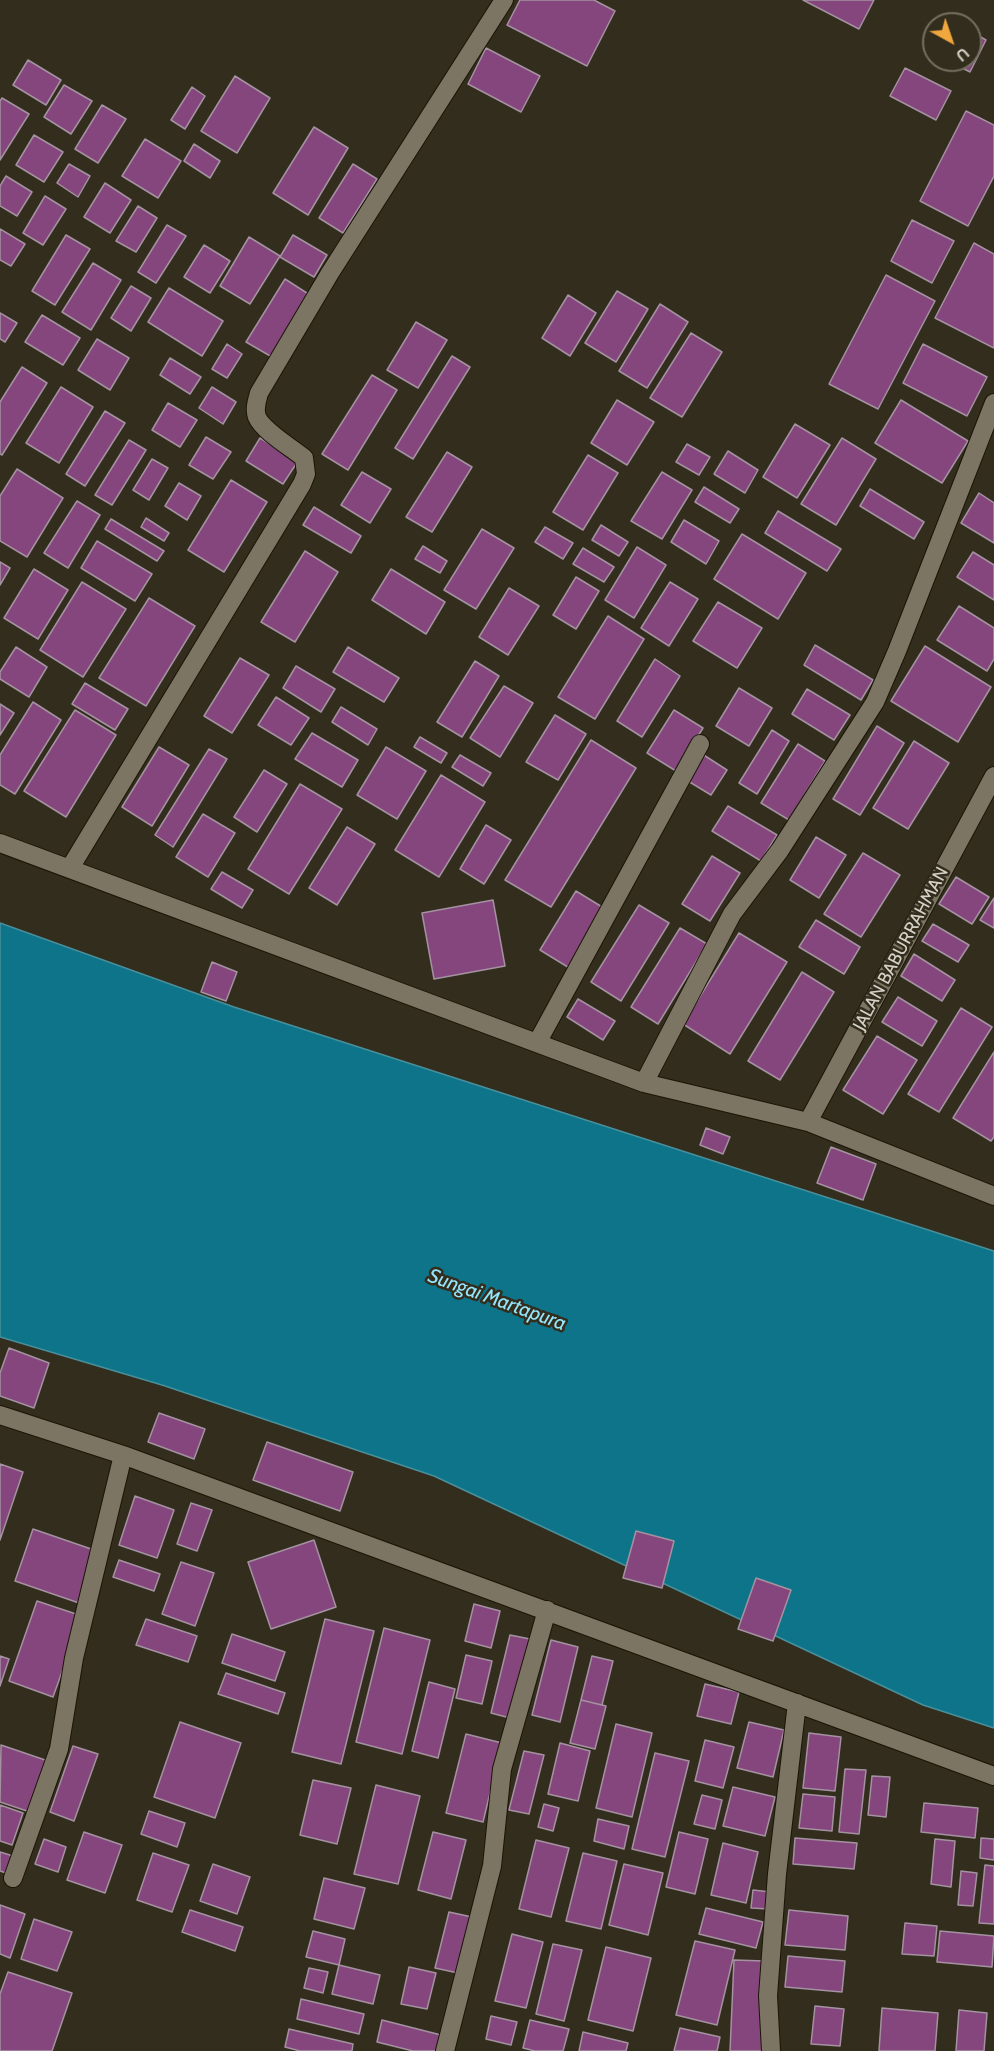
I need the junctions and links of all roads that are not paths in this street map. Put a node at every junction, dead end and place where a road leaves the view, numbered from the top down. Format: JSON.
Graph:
{"nodes":[{"id":1,"x":504,"y":0,"type":"edge"},
{"id":2,"x":994,"y":403,"type":"edge"},
{"id":3,"x":700,"y":744,"type":"dead end"},
{"id":4,"x":994,"y":776,"type":"edge"},
{"id":5,"x":0,"y":843,"type":"edge"},
{"id":6,"x":70,"y":868,"type":"junction"},
{"id":7,"x":537,"y":1043,"type":"junction"},
{"id":8,"x":644,"y":1083,"type":"junction"},
{"id":9,"x":808,"y":1122,"type":"junction"},
{"id":10,"x":994,"y":1196,"type":"edge"},
{"id":11,"x":0,"y":1415,"type":"edge"},
{"id":12,"x":123,"y":1455,"type":"junction"},
{"id":13,"x":547,"y":1610,"type":"junction"},
{"id":14,"x":797,"y":1703,"type":"junction"},
{"id":15,"x":994,"y":1776,"type":"edge"},
{"id":16,"x":13,"y":1878,"type":"dead end"},
{"id":17,"x":445,"y":2051,"type":"edge"},
{"id":18,"x":771,"y":2051,"type":"edge"}],
"edges":[{"from":1,"to":6,"type":"street"},
{"from":2,"to":8,"type":"street"},
{"from":3,"to":7,"type":"street"},
{"from":4,"to":9,"type":"street","name":"JALAN BABURRAHMAN"},
{"from":5,"to":6,"type":"street"},
{"from":6,"to":7,"type":"street"},
{"from":7,"to":8,"type":"street"},
{"from":8,"to":9,"type":"street"},
{"from":9,"to":10,"type":"street"},
{"from":11,"to":12,"type":"street"},
{"from":12,"to":13,"type":"street"},
{"from":12,"to":16,"type":"street"},
{"from":13,"to":14,"type":"street"},
{"from":13,"to":17,"type":"street"},
{"from":14,"to":15,"type":"street"},
{"from":14,"to":18,"type":"street"}]}
